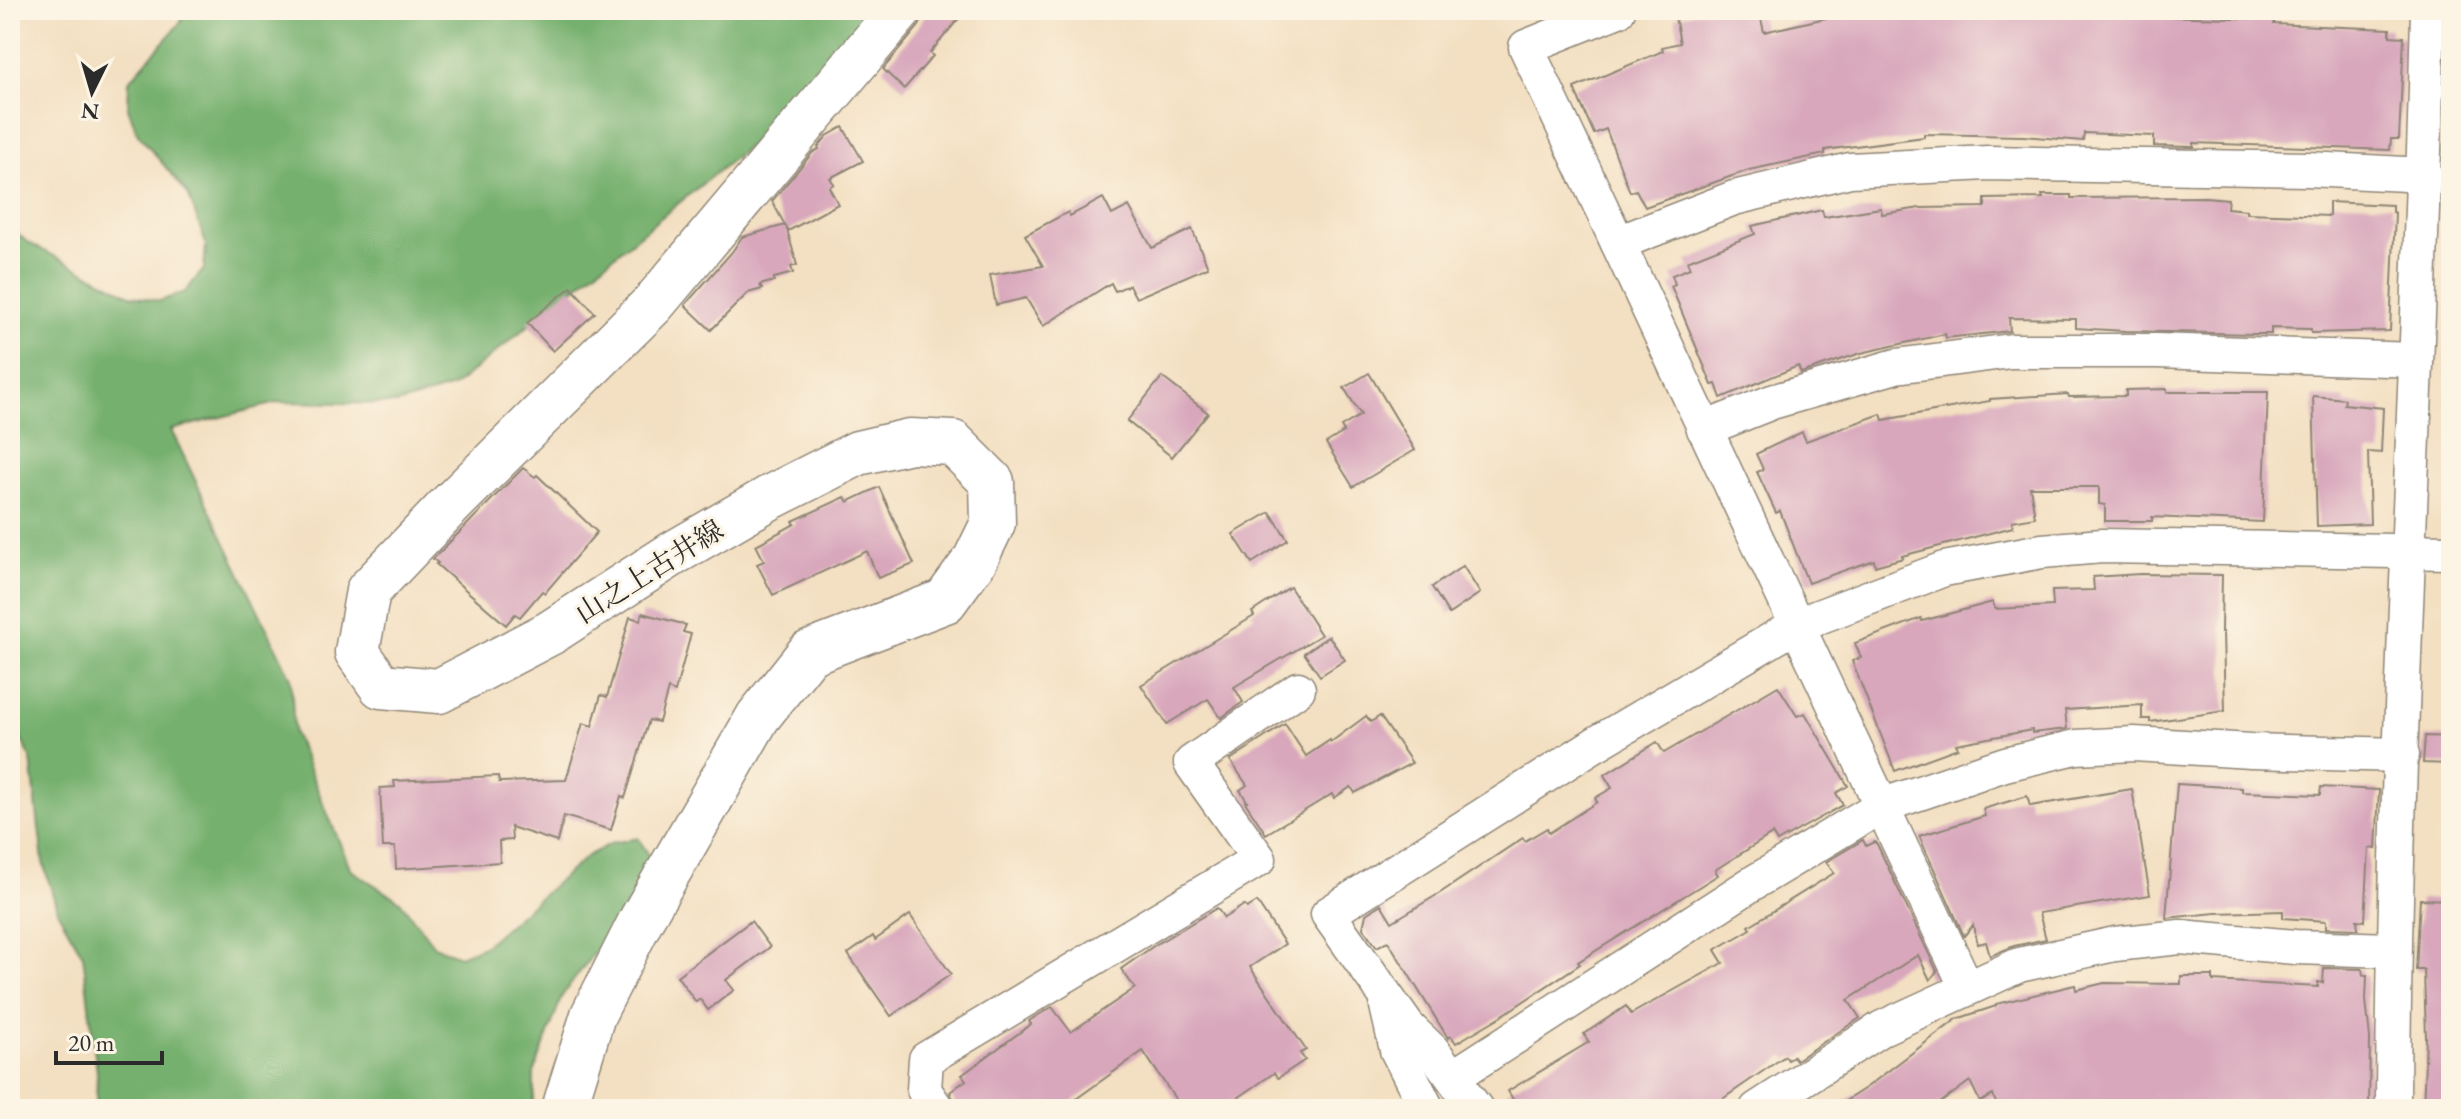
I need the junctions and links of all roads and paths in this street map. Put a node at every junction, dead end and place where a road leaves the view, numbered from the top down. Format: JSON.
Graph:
{"nodes":[{"id":1,"x":900,"y":10,"type":"edge"},
{"id":2,"x":1618,"y":10,"type":"edge"},
{"id":3,"x":2428,"y":10,"type":"edge"},
{"id":4,"x":2425,"y":175,"type":"junction"},
{"id":5,"x":1618,"y":243,"type":"junction"},
{"id":6,"x":2416,"y":360,"type":"junction"},
{"id":7,"x":1704,"y":429,"type":"junction"},
{"id":8,"x":2410,"y":551,"type":"junction"},
{"id":9,"x":2451,"y":552,"type":"edge"},
{"id":10,"x":1797,"y":625,"type":"junction"},
{"id":11,"x":1298,"y":689,"type":"dead end"},
{"id":12,"x":2402,"y":755,"type":"junction"},
{"id":13,"x":1881,"y":806,"type":"junction"},
{"id":14,"x":2393,"y":950,"type":"junction"},
{"id":15,"x":1967,"y":988,"type":"junction"},
{"id":16,"x":1385,"y":994,"type":"junction"},
{"id":17,"x":1453,"y":1077,"type":"junction"},
{"id":18,"x":564,"y":1109,"type":"edge"},
{"id":19,"x":937,"y":1109,"type":"edge"},
{"id":20,"x":1427,"y":1109,"type":"edge"},
{"id":21,"x":1476,"y":1109,"type":"edge"},
{"id":22,"x":1757,"y":1109,"type":"edge"},
{"id":23,"x":2393,"y":1109,"type":"edge"}],
"edges":[{"from":1,"to":18,"type":"main road","name":"山之上古井線"},
{"from":2,"to":5,"type":"street"},
{"from":3,"to":4,"type":"street"},
{"from":4,"to":5,"type":"street"},
{"from":4,"to":6,"type":"street"},
{"from":5,"to":7,"type":"street"},
{"from":6,"to":7,"type":"street"},
{"from":6,"to":8,"type":"street"},
{"from":7,"to":10,"type":"street"},
{"from":8,"to":9,"type":"street"},
{"from":8,"to":10,"type":"street"},
{"from":8,"to":12,"type":"street"},
{"from":10,"to":13,"type":"street"},
{"from":10,"to":16,"type":"street"},
{"from":11,"to":19,"type":"street"},
{"from":12,"to":13,"type":"street"},
{"from":12,"to":14,"type":"street"},
{"from":13,"to":15,"type":"street"},
{"from":13,"to":17,"type":"street"},
{"from":14,"to":15,"type":"street"},
{"from":14,"to":23,"type":"street"},
{"from":15,"to":22,"type":"street"},
{"from":16,"to":17,"type":"street"},
{"from":16,"to":20,"type":"street"},
{"from":17,"to":21,"type":"street"}]}
